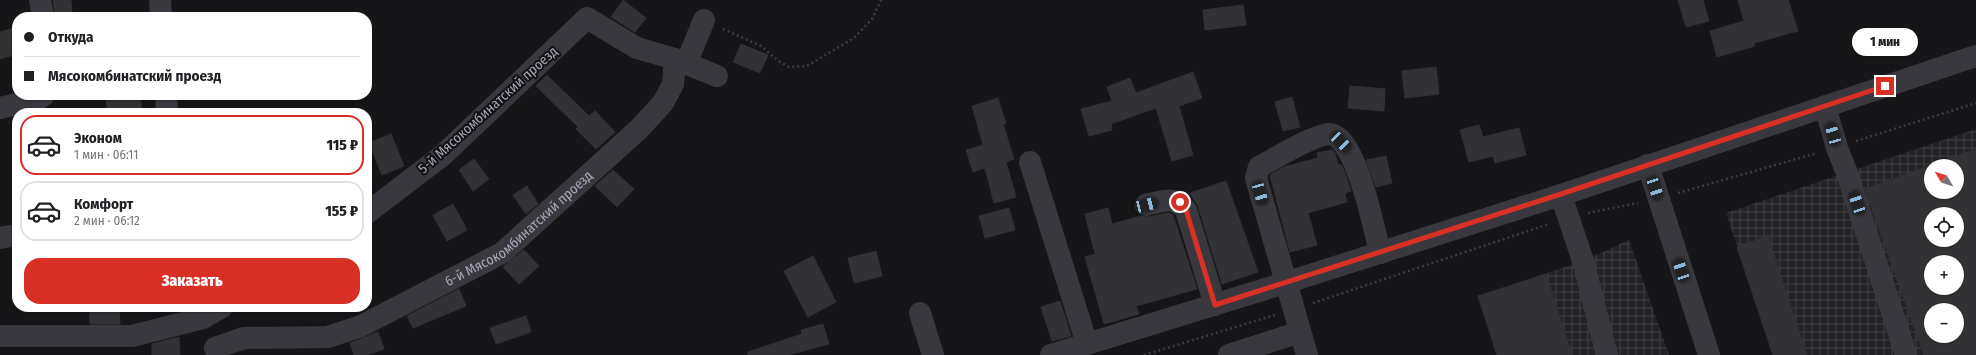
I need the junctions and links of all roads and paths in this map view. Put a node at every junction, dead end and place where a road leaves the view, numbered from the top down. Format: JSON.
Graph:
{"nodes":[{"id":1,"x":40,"y":0,"type":"edge"},
{"id":2,"x":160,"y":0,"type":"edge"},
{"id":3,"x":881,"y":0,"type":"edge"},
{"id":4,"x":42,"y":12,"type":"edge"},
{"id":5,"x":161,"y":12,"type":"edge"},
{"id":6,"x":704,"y":20,"type":"joint"},
{"id":7,"x":1976,"y":56,"type":"edge"},
{"id":8,"x":681,"y":61,"type":"junction"},
{"id":9,"x":717,"y":76,"type":"dead end"},
{"id":10,"x":32,"y":100,"type":"edge"},
{"id":11,"x":1825,"y":106,"type":"junction"},
{"id":12,"x":0,"y":108,"type":"edge"},
{"id":13,"x":1030,"y":162,"type":"dead end"},
{"id":14,"x":1648,"y":165,"type":"junction"},
{"id":15,"x":1561,"y":194,"type":"junction"},
{"id":16,"x":1146,"y":205,"type":"dead end"},
{"id":17,"x":372,"y":209,"type":"edge"},
{"id":18,"x":12,"y":236,"type":"edge"},
{"id":19,"x":0,"y":238,"type":"edge"},
{"id":20,"x":1380,"y":253,"type":"junction"},
{"id":21,"x":1285,"y":283,"type":"junction"},
{"id":22,"x":1215,"y":305,"type":"junction"},
{"id":23,"x":201,"y":313,"type":"edge"},
{"id":24,"x":920,"y":313,"type":"dead end"},
{"id":25,"x":1300,"y":332,"type":"junction"},
{"id":26,"x":0,"y":336,"type":"edge"},
{"id":27,"x":1086,"y":344,"type":"junction"},
{"id":28,"x":216,"y":351,"type":"edge"},
{"id":29,"x":933,"y":355,"type":"edge"},
{"id":30,"x":1051,"y":355,"type":"edge"},
{"id":31,"x":1229,"y":355,"type":"edge"},
{"id":32,"x":1307,"y":355,"type":"edge"},
{"id":33,"x":1607,"y":355,"type":"edge"},
{"id":34,"x":1708,"y":355,"type":"edge"},
{"id":35,"x":1906,"y":355,"type":"edge"}],
"edges":[{"from":1,"to":4,"type":"street"},
{"from":2,"to":5,"type":"street"},
{"from":3,"to":6,"type":"path"},
{"from":6,"to":8,"type":"street","name":"6-й Мясокомбинатский проезд"},
{"from":7,"to":11,"type":"street"},
{"from":8,"to":9,"type":"street"},
{"from":8,"to":17,"type":"street","name":"5-й Мясокомбинатский проезд"},
{"from":8,"to":28,"type":"street","name":"6-й Мясокомбинатский проезд"},
{"from":10,"to":12,"type":"street"},
{"from":11,"to":14,"type":"street"},
{"from":11,"to":35,"type":"street"},
{"from":13,"to":27,"type":"street"},
{"from":14,"to":15,"type":"street"},
{"from":14,"to":34,"type":"street"},
{"from":15,"to":20,"type":"street"},
{"from":15,"to":33,"type":"street"},
{"from":16,"to":22,"type":"street"},
{"from":18,"to":19,"type":"street"},
{"from":20,"to":21,"type":"street"},
{"from":20,"to":21,"type":"street"},
{"from":21,"to":22,"type":"street"},
{"from":21,"to":25,"type":"street"},
{"from":22,"to":27,"type":"street"},
{"from":23,"to":26,"type":"street"},
{"from":23,"to":28,"type":"street"},
{"from":24,"to":29,"type":"street"},
{"from":25,"to":31,"type":"street"},
{"from":25,"to":32,"type":"street"},
{"from":27,"to":30,"type":"street"}]}
